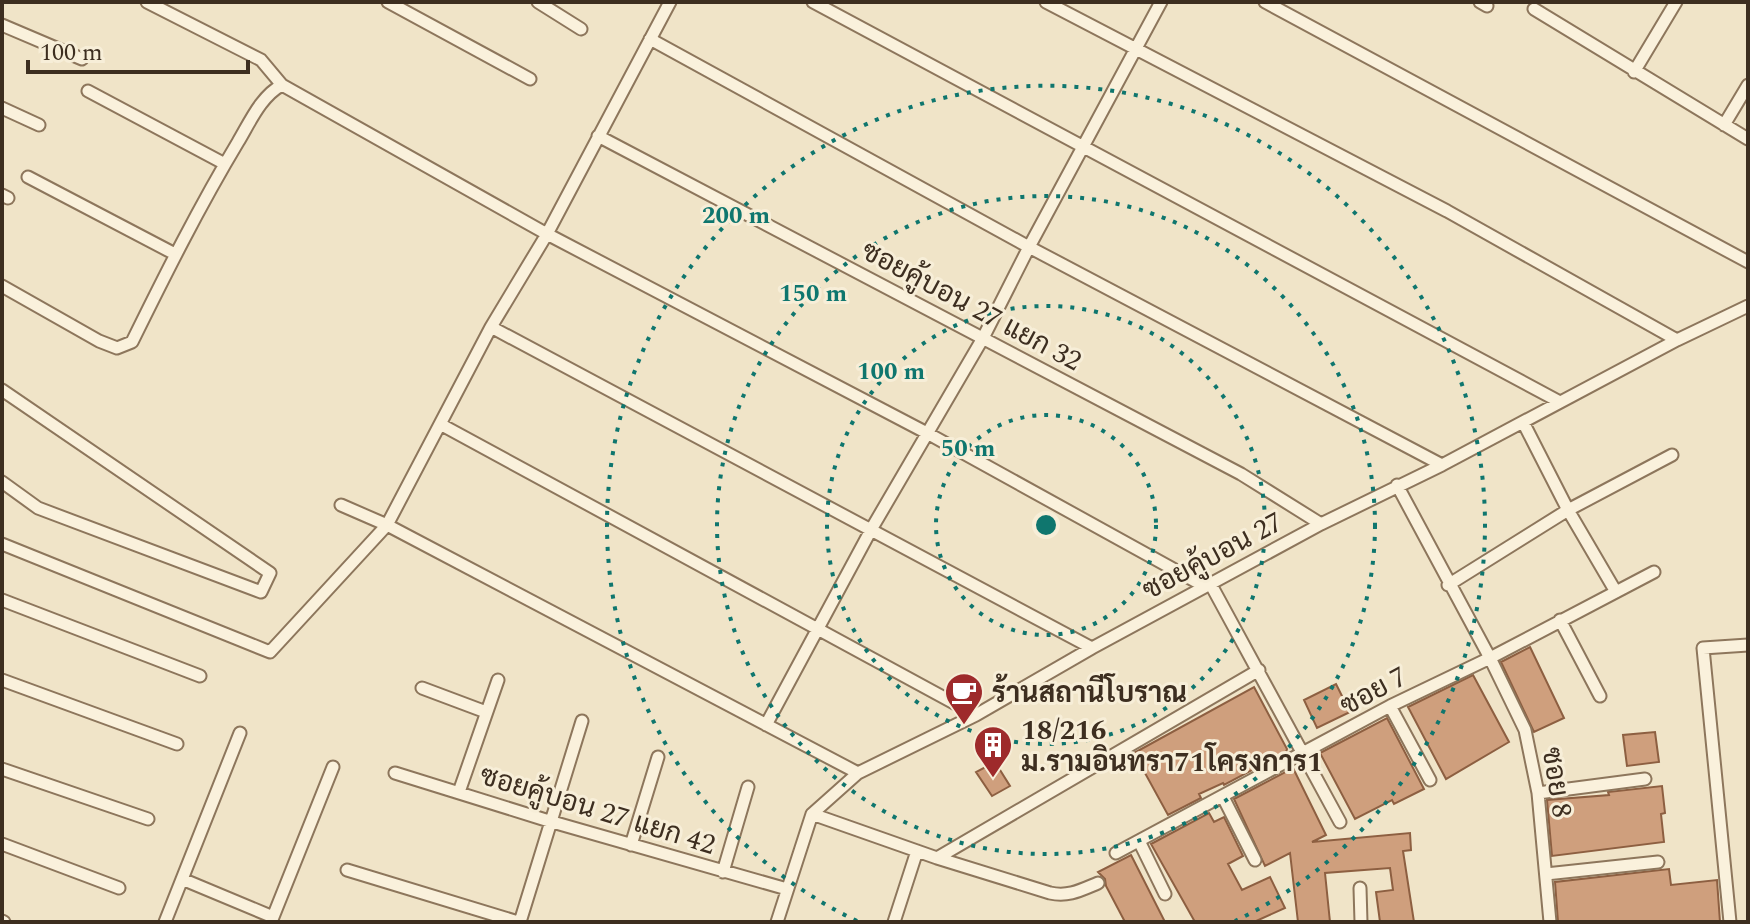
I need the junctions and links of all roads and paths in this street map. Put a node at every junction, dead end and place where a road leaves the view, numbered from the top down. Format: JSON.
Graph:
{"nodes":[{"id":1,"x":147,"y":2,"type":"edge"},
{"id":2,"x":388,"y":2,"type":"edge"},
{"id":3,"x":538,"y":2,"type":"edge"},
{"id":4,"x":670,"y":2,"type":"edge"},
{"id":5,"x":813,"y":2,"type":"edge"},
{"id":6,"x":1046,"y":2,"type":"edge"},
{"id":7,"x":1161,"y":2,"type":"edge"},
{"id":8,"x":1265,"y":2,"type":"edge"},
{"id":9,"x":1676,"y":2,"type":"edge"},
{"id":10,"x":1534,"y":9,"type":"dead end"},
{"id":11,"x":2,"y":25,"type":"edge"},
{"id":12,"x":581,"y":29,"type":"dead end"},
{"id":13,"x":650,"y":39,"type":"junction"},
{"id":14,"x":1135,"y":50,"type":"junction"},
{"id":15,"x":82,"y":59,"type":"dead end"},
{"id":16,"x":1634,"y":72,"type":"junction"},
{"id":17,"x":530,"y":79,"type":"dead end"},
{"id":18,"x":282,"y":85,"type":"junction"},
{"id":19,"x":1748,"y":85,"type":"edge"},
{"id":20,"x":88,"y":91,"type":"dead end"},
{"id":21,"x":2,"y":108,"type":"edge"},
{"id":22,"x":39,"y":125,"type":"dead end"},
{"id":23,"x":1724,"y":125,"type":"junction"},
{"id":24,"x":598,"y":136,"type":"junction"},
{"id":25,"x":1748,"y":139,"type":"edge"},
{"id":26,"x":1083,"y":149,"type":"junction"},
{"id":27,"x":225,"y":164,"type":"junction"},
{"id":28,"x":28,"y":177,"type":"dead end"},
{"id":29,"x":547,"y":234,"type":"junction"},
{"id":30,"x":1029,"y":247,"type":"junction"},
{"id":31,"x":175,"y":254,"type":"junction"},
{"id":32,"x":1748,"y":262,"type":"edge"},
{"id":33,"x":2,"y":286,"type":"edge"},
{"id":34,"x":1748,"y":306,"type":"edge"},
{"id":35,"x":491,"y":327,"type":"junction"},
{"id":36,"x":983,"y":338,"type":"junction"},
{"id":37,"x":1677,"y":340,"type":"junction"},
{"id":38,"x":2,"y":390,"type":"edge"},
{"id":39,"x":1560,"y":402,"type":"junction"},
{"id":40,"x":1523,"y":422,"type":"junction"},
{"id":41,"x":440,"y":424,"type":"junction"},
{"id":42,"x":927,"y":433,"type":"junction"},
{"id":43,"x":1672,"y":455,"type":"dead end"},
{"id":44,"x":1442,"y":465,"type":"junction"},
{"id":45,"x":2,"y":482,"type":"edge"},
{"id":46,"x":1397,"y":485,"type":"junction"},
{"id":47,"x":341,"y":505,"type":"dead end"},
{"id":48,"x":1568,"y":510,"type":"junction"},
{"id":49,"x":1321,"y":524,"type":"junction"},
{"id":50,"x":387,"y":525,"type":"junction"},
{"id":51,"x":872,"y":528,"type":"junction"},
{"id":52,"x":2,"y":544,"type":"edge"},
{"id":53,"x":1654,"y":572,"type":"dead end"},
{"id":54,"x":1207,"y":585,"type":"junction"},
{"id":55,"x":1448,"y":585,"type":"junction"},
{"id":56,"x":1616,"y":592,"type":"junction"},
{"id":57,"x":2,"y":600,"type":"edge"},
{"id":58,"x":1560,"y":620,"type":"junction"},
{"id":59,"x":818,"y":629,"type":"junction"},
{"id":60,"x":1748,"y":645,"type":"edge"},
{"id":61,"x":1092,"y":648,"type":"junction"},
{"id":62,"x":1490,"y":658,"type":"junction"},
{"id":63,"x":1259,"y":670,"type":"junction"},
{"id":64,"x":200,"y":676,"type":"dead end"},
{"id":65,"x":2,"y":680,"type":"edge"},
{"id":66,"x":498,"y":680,"type":"dead end"},
{"id":67,"x":422,"y":688,"type":"dead end"},
{"id":68,"x":1600,"y":696,"type":"dead end"},
{"id":69,"x":1390,"y":706,"type":"junction"},
{"id":70,"x":486,"y":712,"type":"junction"},
{"id":71,"x":976,"y":715,"type":"junction"},
{"id":72,"x":582,"y":721,"type":"dead end"},
{"id":73,"x":766,"y":725,"type":"junction"},
{"id":74,"x":240,"y":733,"type":"dead end"},
{"id":75,"x":177,"y":744,"type":"dead end"},
{"id":76,"x":1305,"y":754,"type":"junction"},
{"id":77,"x":658,"y":757,"type":"dead end"},
{"id":78,"x":333,"y":767,"type":"dead end"},
{"id":79,"x":2,"y":770,"type":"edge"},
{"id":80,"x":395,"y":773,"type":"dead end"},
{"id":81,"x":858,"y":773,"type":"junction"},
{"id":82,"x":1645,"y":779,"type":"dead end"},
{"id":83,"x":1430,"y":780,"type":"dead end"},
{"id":84,"x":748,"y":787,"type":"dead end"},
{"id":85,"x":459,"y":792,"type":"junction"},
{"id":86,"x":1538,"y":793,"type":"junction"},
{"id":87,"x":1223,"y":797,"type":"junction"},
{"id":88,"x":812,"y":814,"type":"junction"},
{"id":89,"x":148,"y":819,"type":"dead end"},
{"id":90,"x":549,"y":821,"type":"junction"},
{"id":91,"x":1340,"y":822,"type":"dead end"},
{"id":92,"x":1139,"y":841,"type":"junction"},
{"id":93,"x":2,"y":844,"type":"edge"},
{"id":94,"x":631,"y":845,"type":"junction"},
{"id":95,"x":917,"y":851,"type":"junction"},
{"id":96,"x":1116,"y":853,"type":"dead end"},
{"id":97,"x":937,"y":858,"type":"junction"},
{"id":98,"x":1255,"y":860,"type":"dead end"},
{"id":99,"x":1658,"y":862,"type":"dead end"},
{"id":100,"x":347,"y":870,"type":"dead end"},
{"id":101,"x":723,"y":872,"type":"junction"},
{"id":102,"x":1546,"y":874,"type":"junction"},
{"id":103,"x":182,"y":879,"type":"junction"},
{"id":104,"x":1098,"y":883,"type":"dead end"},
{"id":105,"x":119,"y":888,"type":"dead end"},
{"id":106,"x":1360,"y":888,"type":"dead end"},
{"id":107,"x":787,"y":889,"type":"junction"},
{"id":108,"x":1165,"y":894,"type":"dead end"},
{"id":109,"x":272,"y":919,"type":"edge"},
{"id":110,"x":165,"y":922,"type":"edge"},
{"id":111,"x":519,"y":922,"type":"edge"},
{"id":112,"x":777,"y":922,"type":"edge"},
{"id":113,"x":894,"y":922,"type":"edge"},
{"id":114,"x":1361,"y":922,"type":"edge"},
{"id":115,"x":1550,"y":922,"type":"edge"},
{"id":116,"x":1730,"y":922,"type":"edge"}],
"edges":[{"from":1,"to":18,"type":"street"},
{"from":2,"to":17,"type":"street"},
{"from":3,"to":12,"type":"street"},
{"from":4,"to":13,"type":"street"},
{"from":5,"to":26,"type":"street"},
{"from":6,"to":14,"type":"street"},
{"from":7,"to":14,"type":"street"},
{"from":8,"to":32,"type":"street"},
{"from":9,"to":16,"type":"street"},
{"from":10,"to":16,"type":"street"},
{"from":11,"to":15,"type":"street"},
{"from":13,"to":24,"type":"street"},
{"from":13,"to":30,"type":"street"},
{"from":14,"to":26,"type":"street"},
{"from":14,"to":37,"type":"street"},
{"from":16,"to":23,"type":"street"},
{"from":18,"to":27,"type":"street"},
{"from":18,"to":29,"type":"street"},
{"from":19,"to":23,"type":"street"},
{"from":20,"to":27,"type":"street"},
{"from":21,"to":22,"type":"street"},
{"from":23,"to":25,"type":"street"},
{"from":24,"to":29,"type":"street"},
{"from":24,"to":36,"type":"street","name":"ซอยคู้บอน 27 แยก 32"},
{"from":26,"to":30,"type":"street"},
{"from":26,"to":39,"type":"street"},
{"from":27,"to":31,"type":"street"},
{"from":28,"to":31,"type":"street"},
{"from":29,"to":35,"type":"street"},
{"from":29,"to":42,"type":"street"},
{"from":30,"to":36,"type":"street"},
{"from":30,"to":44,"type":"street"},
{"from":31,"to":33,"type":"street"},
{"from":34,"to":37,"type":"street","name":"ซอยคู้บอน 27"},
{"from":35,"to":41,"type":"street"},
{"from":35,"to":51,"type":"street"},
{"from":36,"to":42,"type":"street"},
{"from":36,"to":49,"type":"street","name":"ซอยคู้บอน 27 แยก 32"},
{"from":37,"to":39,"type":"street","name":"ซอยคู้บอน 27"},
{"from":38,"to":45,"type":"street"},
{"from":39,"to":40,"type":"street","name":"ซอยคู้บอน 27"},
{"from":40,"to":44,"type":"street","name":"ซอยคู้บอน 27"},
{"from":40,"to":48,"type":"street"},
{"from":41,"to":50,"type":"street"},
{"from":41,"to":59,"type":"street"},
{"from":42,"to":51,"type":"street"},
{"from":42,"to":54,"type":"street"},
{"from":43,"to":48,"type":"street"},
{"from":44,"to":46,"type":"street","name":"ซอยคู้บอน 27"},
{"from":46,"to":49,"type":"street","name":"ซอยคู้บอน 27"},
{"from":46,"to":55,"type":"street","name":"ซอย 8"},
{"from":47,"to":50,"type":"street"},
{"from":48,"to":55,"type":"street"},
{"from":48,"to":56,"type":"street"},
{"from":49,"to":54,"type":"street","name":"ซอยคู้บอน 27"},
{"from":50,"to":52,"type":"street"},
{"from":50,"to":73,"type":"street"},
{"from":51,"to":59,"type":"street"},
{"from":51,"to":61,"type":"street"},
{"from":53,"to":56,"type":"street","name":"ซอย 7"},
{"from":54,"to":61,"type":"street","name":"ซอยคู้บอน 27"},
{"from":54,"to":63,"type":"street"},
{"from":55,"to":62,"type":"street","name":"ซอย 8"},
{"from":56,"to":58,"type":"street","name":"ซอย 7"},
{"from":57,"to":64,"type":"street"},
{"from":58,"to":62,"type":"street","name":"ซอย 7"},
{"from":58,"to":68,"type":"street"},
{"from":59,"to":71,"type":"street"},
{"from":59,"to":73,"type":"street"},
{"from":60,"to":116,"type":"street"},
{"from":61,"to":71,"type":"street","name":"ซอยคู้บอน 27"},
{"from":62,"to":69,"type":"street","name":"ซอย 7"},
{"from":62,"to":86,"type":"street","name":"ซอย 8"},
{"from":63,"to":76,"type":"street"},
{"from":63,"to":97,"type":"street"},
{"from":65,"to":75,"type":"street"},
{"from":66,"to":70,"type":"street"},
{"from":67,"to":70,"type":"street"},
{"from":69,"to":76,"type":"street","name":"ซอย 7"},
{"from":69,"to":83,"type":"street"},
{"from":70,"to":85,"type":"street"},
{"from":71,"to":81,"type":"street","name":"ซอยคู้บอน 27"},
{"from":72,"to":90,"type":"street"},
{"from":73,"to":81,"type":"street"},
{"from":74,"to":103,"type":"street"},
{"from":76,"to":87,"type":"street","name":"ซอย 7"},
{"from":76,"to":91,"type":"street"},
{"from":77,"to":94,"type":"street"},
{"from":78,"to":109,"type":"street"},
{"from":79,"to":89,"type":"street"},
{"from":80,"to":85,"type":"street","name":"ซอยคู้บอน 27 แยก 42"},
{"from":81,"to":88,"type":"street","name":"ซอยคู้บอน 27"},
{"from":82,"to":86,"type":"street"},
{"from":84,"to":101,"type":"street"},
{"from":85,"to":90,"type":"street","name":"ซอยคู้บอน 27 แยก 42"},
{"from":86,"to":102,"type":"street","name":"ซอย 8"},
{"from":87,"to":92,"type":"street","name":"ซอย 7"},
{"from":87,"to":98,"type":"street"},
{"from":88,"to":95,"type":"street"},
{"from":88,"to":107,"type":"street","name":"ซอยคู้บอน 27"},
{"from":90,"to":94,"type":"street","name":"ซอยคู้บอน 27 แยก 42"},
{"from":90,"to":111,"type":"street"},
{"from":92,"to":96,"type":"street","name":"ซอย 7"},
{"from":92,"to":108,"type":"street"},
{"from":93,"to":105,"type":"street"},
{"from":94,"to":101,"type":"street","name":"ซอยคู้บอน 27 แยก 42"},
{"from":95,"to":97,"type":"street"},
{"from":95,"to":113,"type":"street"},
{"from":97,"to":104,"type":"street"},
{"from":99,"to":102,"type":"street"},
{"from":100,"to":111,"type":"street"},
{"from":101,"to":107,"type":"street","name":"ซอยคู้บอน 27 แยก 42"},
{"from":102,"to":115,"type":"street","name":"ซอย 8"},
{"from":103,"to":109,"type":"street"},
{"from":103,"to":110,"type":"street"},
{"from":106,"to":114,"type":"street"},
{"from":107,"to":112,"type":"street","name":"ซอยคู้บอน 27"}]}
